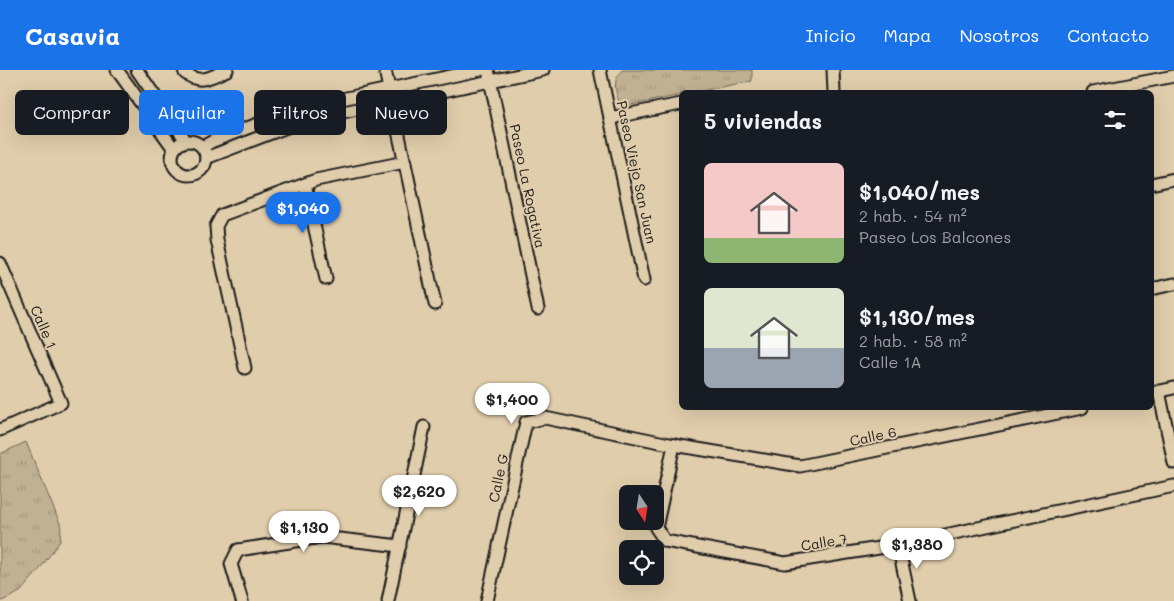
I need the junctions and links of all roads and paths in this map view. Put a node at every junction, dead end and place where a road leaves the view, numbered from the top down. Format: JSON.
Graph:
{"nodes":[{"id":1,"x":118,"y":70,"type":"edge"},
{"id":2,"x":137,"y":70,"type":"edge"},
{"id":3,"x":184,"y":70,"type":"edge"},
{"id":4,"x":227,"y":70,"type":"edge"},
{"id":5,"x":385,"y":70,"type":"edge"},
{"id":6,"x":480,"y":70,"type":"edge"},
{"id":7,"x":543,"y":70,"type":"edge"},
{"id":8,"x":600,"y":70,"type":"edge"},
{"id":9,"x":833,"y":70,"type":"edge"},
{"id":10,"x":489,"y":76,"type":"edge"},
{"id":11,"x":1147,"y":76,"type":"edge"},
{"id":12,"x":1174,"y":76,"type":"edge"},
{"id":13,"x":389,"y":89,"type":"junction"},
{"id":14,"x":437,"y":90,"type":"edge"},
{"id":15,"x":834,"y":90,"type":"edge"},
{"id":16,"x":1100,"y":90,"type":"edge"},
{"id":17,"x":679,"y":104,"type":"edge"},
{"id":18,"x":356,"y":109,"type":"edge"},
{"id":19,"x":610,"y":118,"type":"junction"},
{"id":20,"x":399,"y":135,"type":"edge"},
{"id":21,"x":186,"y":141,"type":"junction"},
{"id":22,"x":174,"y":149,"type":"junction"},
{"id":23,"x":204,"y":152,"type":"junction"},
{"id":24,"x":405,"y":162,"type":"junction"},
{"id":25,"x":1174,"y":179,"type":"edge"},
{"id":26,"x":1154,"y":183,"type":"edge"},
{"id":27,"x":305,"y":184,"type":"junction"},
{"id":28,"x":0,"y":263,"type":"edge"},
{"id":29,"x":326,"y":279,"type":"dead end"},
{"id":30,"x":644,"y":280,"type":"dead end"},
{"id":31,"x":1174,"y":284,"type":"edge"},
{"id":32,"x":1154,"y":288,"type":"edge"},
{"id":33,"x":435,"y":304,"type":"dead end"},
{"id":34,"x":538,"y":309,"type":"dead end"},
{"id":35,"x":245,"y":368,"type":"dead end"},
{"id":36,"x":1174,"y":388,"type":"edge"},
{"id":37,"x":1155,"y":392,"type":"edge"},
{"id":38,"x":1069,"y":410,"type":"edge"},
{"id":39,"x":424,"y":427,"type":"dead end"},
{"id":40,"x":0,"y":430,"type":"edge"},
{"id":41,"x":674,"y":445,"type":"junction"},
{"id":42,"x":1174,"y":464,"type":"edge"},
{"id":43,"x":1174,"y":486,"type":"edge"},
{"id":44,"x":898,"y":545,"type":"junction"},
{"id":45,"x":400,"y":546,"type":"junction"},
{"id":46,"x":242,"y":601,"type":"edge"},
{"id":47,"x":388,"y":601,"type":"edge"},
{"id":48,"x":487,"y":601,"type":"edge"},
{"id":49,"x":910,"y":601,"type":"edge"}],
"edges":[{"from":1,"to":22,"type":"street"},
{"from":2,"to":21,"type":"street"},
{"from":3,"to":4,"type":"street"},
{"from":5,"to":13,"type":"street"},
{"from":6,"to":13,"type":"street"},
{"from":7,"to":10,"type":"street"},
{"from":8,"to":19,"type":"street","name":"Paseo Viejo San Juan"},
{"from":9,"to":15,"type":"street"},
{"from":10,"to":14,"type":"street"},
{"from":10,"to":34,"type":"street","name":"Paseo La Rogativa"},
{"from":11,"to":12,"type":"street"},
{"from":11,"to":16,"type":"street"},
{"from":13,"to":23,"type":"street"},
{"from":17,"to":19,"type":"street"},
{"from":18,"to":23,"type":"street"},
{"from":19,"to":30,"type":"street","name":"Paseo Viejo San Juan"},
{"from":20,"to":24,"type":"street"},
{"from":21,"to":22,"type":"street"},
{"from":21,"to":23,"type":"street"},
{"from":22,"to":23,"type":"street"},
{"from":24,"to":27,"type":"street"},
{"from":24,"to":33,"type":"street"},
{"from":25,"to":26,"type":"street"},
{"from":27,"to":29,"type":"street"},
{"from":27,"to":35,"type":"street"},
{"from":28,"to":40,"type":"street","name":"Calle 1"},
{"from":31,"to":32,"type":"street"},
{"from":36,"to":37,"type":"street"},
{"from":37,"to":42,"type":"street"},
{"from":38,"to":41,"type":"street","name":"Calle 6"},
{"from":39,"to":45,"type":"street"},
{"from":41,"to":44,"type":"street","name":"Calle 7"},
{"from":41,"to":48,"type":"street","name":"Calle G"},
{"from":43,"to":44,"type":"street","name":"Calle 7"},
{"from":44,"to":49,"type":"street"},
{"from":45,"to":46,"type":"street"},
{"from":45,"to":47,"type":"street"}]}
